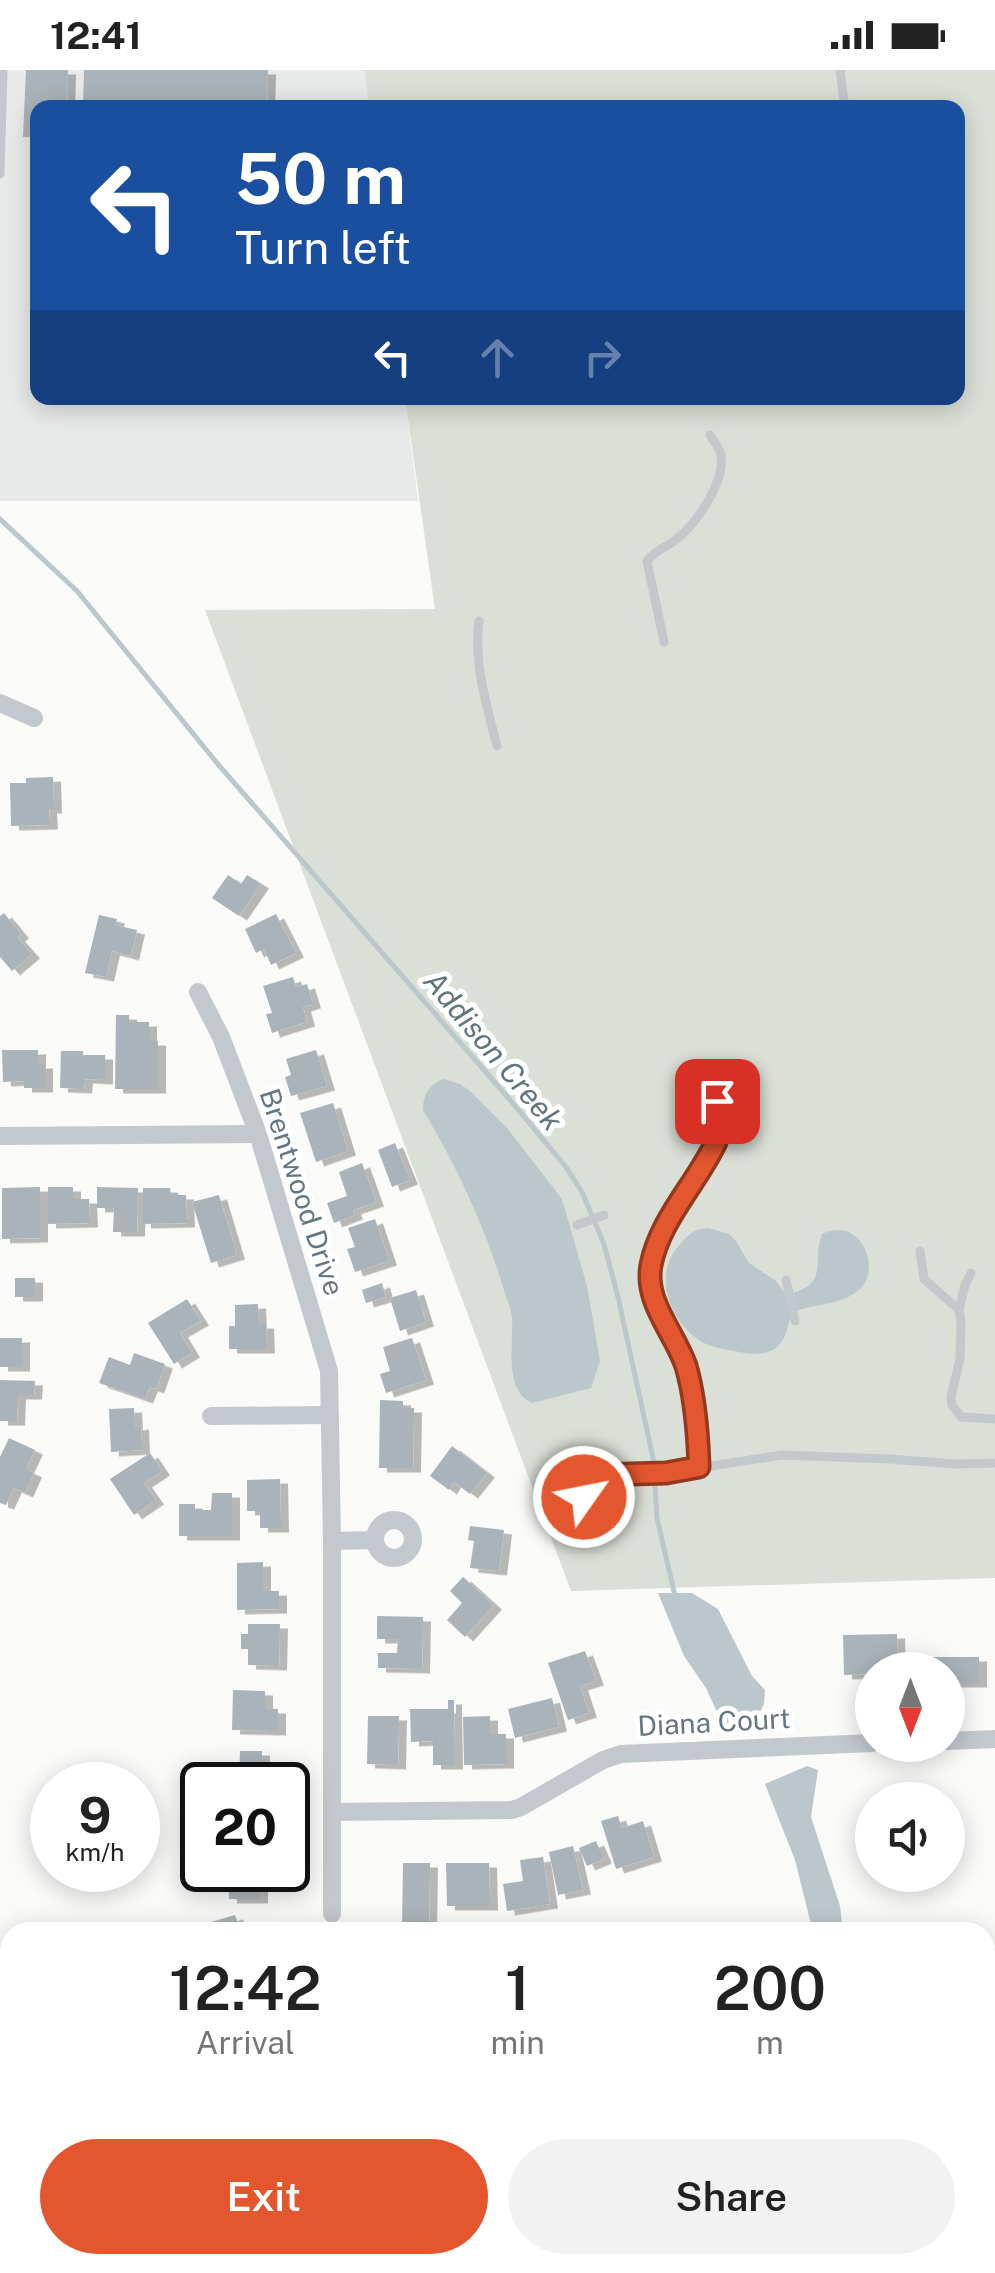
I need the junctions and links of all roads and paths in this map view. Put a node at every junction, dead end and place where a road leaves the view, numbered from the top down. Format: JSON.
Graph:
{"nodes":[{"id":1,"x":3,"y":70,"type":"edge"},
{"id":2,"x":840,"y":70,"type":"edge"},
{"id":3,"x":845,"y":100,"type":"edge"},
{"id":4,"x":0,"y":174,"type":"edge"},
{"id":5,"x":710,"y":435,"type":"dead end"},
{"id":6,"x":479,"y":621,"type":"dead end"},
{"id":7,"x":664,"y":642,"type":"dead end"},
{"id":8,"x":0,"y":703,"type":"edge"},
{"id":9,"x":34,"y":718,"type":"dead end"},
{"id":10,"x":497,"y":746,"type":"dead end"},
{"id":11,"x":198,"y":992,"type":"dead end"},
{"id":12,"x":717,"y":1101,"type":"dead end"},
{"id":13,"x":258,"y":1134,"type":"junction"},
{"id":14,"x":0,"y":1136,"type":"edge"},
{"id":15,"x":604,"y":1216,"type":"dead end"},
{"id":16,"x":580,"y":1224,"type":"dead end"},
{"id":17,"x":920,"y":1251,"type":"dead end"},
{"id":18,"x":971,"y":1273,"type":"dead end"},
{"id":19,"x":786,"y":1280,"type":"dead end"},
{"id":20,"x":958,"y":1310,"type":"junction"},
{"id":21,"x":795,"y":1321,"type":"dead end"},
{"id":22,"x":330,"y":1415,"type":"junction"},
{"id":23,"x":210,"y":1416,"type":"dead end"},
{"id":24,"x":995,"y":1419,"type":"edge"},
{"id":25,"x":995,"y":1463,"type":"edge"},
{"id":26,"x":699,"y":1467,"type":"junction"},
{"id":27,"x":596,"y":1475,"type":"junction"},
{"id":28,"x":375,"y":1540,"type":"dead end"},
{"id":29,"x":332,"y":1541,"type":"junction"},
{"id":30,"x":995,"y":1739,"type":"edge"},
{"id":31,"x":965,"y":1740,"type":"edge"},
{"id":32,"x":855,"y":1744,"type":"edge"},
{"id":33,"x":333,"y":1812,"type":"junction"},
{"id":34,"x":332,"y":1914,"type":"dead end"}],
"edges":[{"from":1,"to":4,"type":"lane"},
{"from":2,"to":3,"type":"lane"},
{"from":5,"to":7,"type":"lane"},
{"from":6,"to":10,"type":"lane"},
{"from":8,"to":9,"type":"street"},
{"from":11,"to":13,"type":"street","name":"Brentwood Drive"},
{"from":12,"to":26,"type":"lane"},
{"from":13,"to":14,"type":"street"},
{"from":13,"to":22,"type":"street","name":"Brentwood Drive"},
{"from":15,"to":16,"type":"lane"},
{"from":17,"to":20,"type":"lane"},
{"from":18,"to":20,"type":"lane"},
{"from":19,"to":21,"type":"lane"},
{"from":20,"to":24,"type":"lane"},
{"from":22,"to":23,"type":"street"},
{"from":22,"to":29,"type":"street","name":"Brentwood Drive"},
{"from":25,"to":26,"type":"lane"},
{"from":26,"to":27,"type":"lane"},
{"from":27,"to":27,"type":"lane"},
{"from":28,"to":29,"type":"street"},
{"from":29,"to":33,"type":"street","name":"Brentwood Drive"},
{"from":30,"to":31,"type":"street"},
{"from":32,"to":33,"type":"street","name":"Diana Court"},
{"from":33,"to":34,"type":"street","name":"Brentwood Drive"}]}
